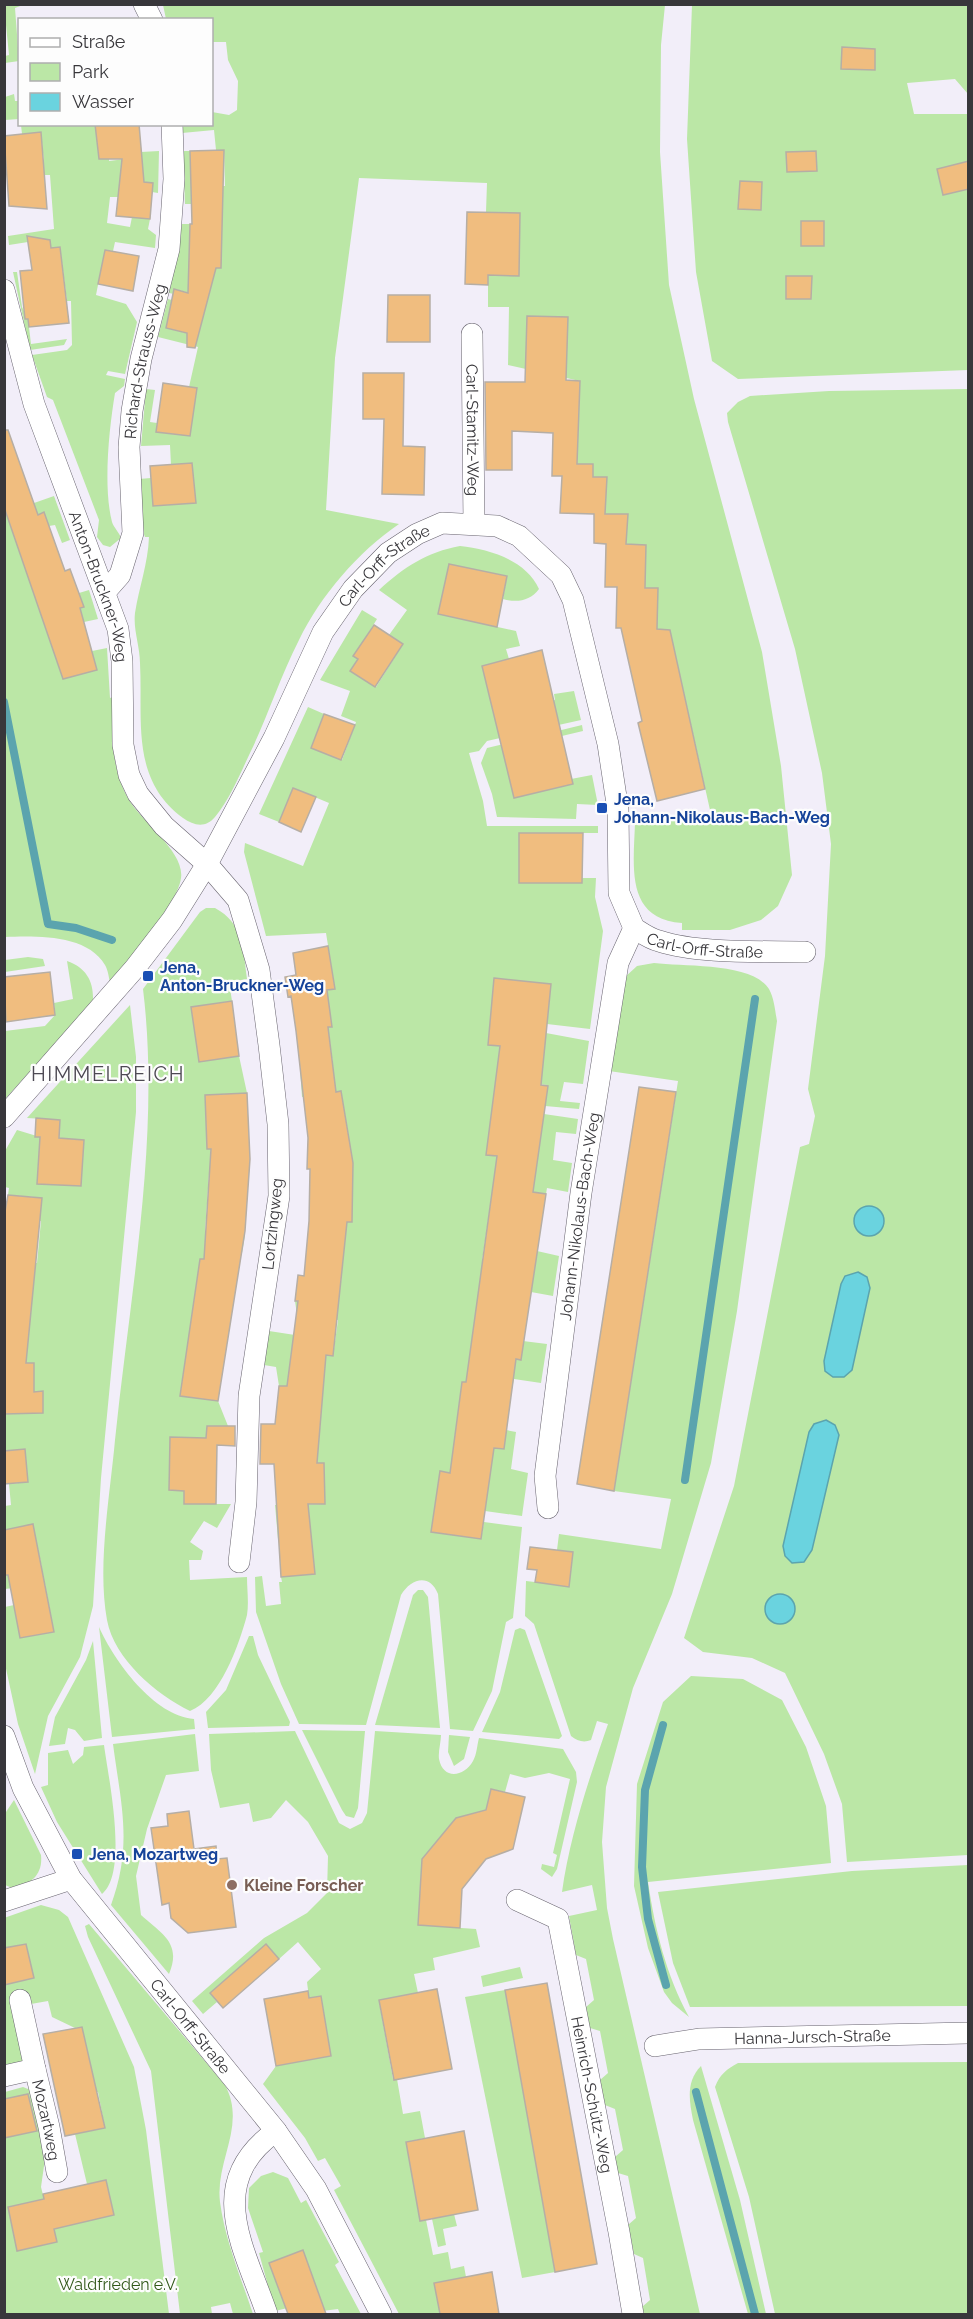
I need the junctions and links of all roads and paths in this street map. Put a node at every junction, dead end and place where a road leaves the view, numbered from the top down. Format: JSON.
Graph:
{"nodes":[{"id":1,"x":144,"y":4,"type":"edge"},
{"id":2,"x":151,"y":18,"type":"edge"},
{"id":3,"x":171,"y":126,"type":"edge"},
{"id":4,"x":4,"y":290,"type":"edge"},
{"id":5,"x":472,"y":334,"type":"dead end"},
{"id":6,"x":474,"y":524,"type":"junction"},
{"id":7,"x":105,"y":592,"type":"junction"},
{"id":8,"x":207,"y":864,"type":"junction"},
{"id":9,"x":633,"y":928,"type":"junction"},
{"id":10,"x":805,"y":952,"type":"dead end"},
{"id":11,"x":4,"y":1117,"type":"edge"},
{"id":12,"x":548,"y":1508,"type":"dead end"},
{"id":13,"x":239,"y":1562,"type":"dead end"},
{"id":14,"x":4,"y":1736,"type":"edge"},
{"id":15,"x":71,"y":1879,"type":"junction"},
{"id":16,"x":517,"y":1900,"type":"dead end"},
{"id":17,"x":4,"y":1901,"type":"edge"},
{"id":18,"x":20,"y":2000,"type":"dead end"},
{"id":19,"x":969,"y":2033,"type":"edge"},
{"id":20,"x":655,"y":2046,"type":"dead end"},
{"id":21,"x":35,"y":2069,"type":"junction"},
{"id":22,"x":4,"y":2076,"type":"edge"},
{"id":23,"x":276,"y":2131,"type":"junction"},
{"id":24,"x":57,"y":2172,"type":"dead end"},
{"id":25,"x":267,"y":2314,"type":"edge"},
{"id":26,"x":381,"y":2314,"type":"edge"},
{"id":27,"x":633,"y":2314,"type":"edge"}],
"edges":[{"from":1,"to":2,"type":"street"},
{"from":3,"to":7,"type":"street","name":"Richard-Strauss-Weg"},
{"from":4,"to":7,"type":"street","name":"Anton-Bruckner-Weg"},
{"from":5,"to":6,"type":"street","name":"Carl-Stamitz-Weg"},
{"from":6,"to":8,"type":"street","name":"Carl-Orff-Straße"},
{"from":6,"to":9,"type":"street","name":"Carl-Orff-Straße"},
{"from":7,"to":8,"type":"street","name":"Anton-Bruckner-Weg"},
{"from":8,"to":11,"type":"street","name":"Carl-Orff-Straße"},
{"from":8,"to":13,"type":"street","name":"Lortzingweg"},
{"from":9,"to":10,"type":"street","name":"Carl-Orff-Straße"},
{"from":9,"to":12,"type":"street","name":"Johann-Nikolaus-Bach-Weg"},
{"from":14,"to":15,"type":"street","name":"Carl-Orff-Straße"},
{"from":15,"to":17,"type":"street"},
{"from":15,"to":23,"type":"street","name":"Carl-Orff-Straße"},
{"from":16,"to":27,"type":"street","name":"Heinrich-Schütz-Weg"},
{"from":18,"to":21,"type":"street","name":"Mozartweg"},
{"from":19,"to":20,"type":"street","name":"Hanna-Jursch-Straße"},
{"from":21,"to":22,"type":"street","name":"Mozartweg"},
{"from":21,"to":24,"type":"street","name":"Mozartweg"},
{"from":23,"to":25,"type":"street"},
{"from":23,"to":26,"type":"street","name":"Carl-Orff-Straße"}]}
